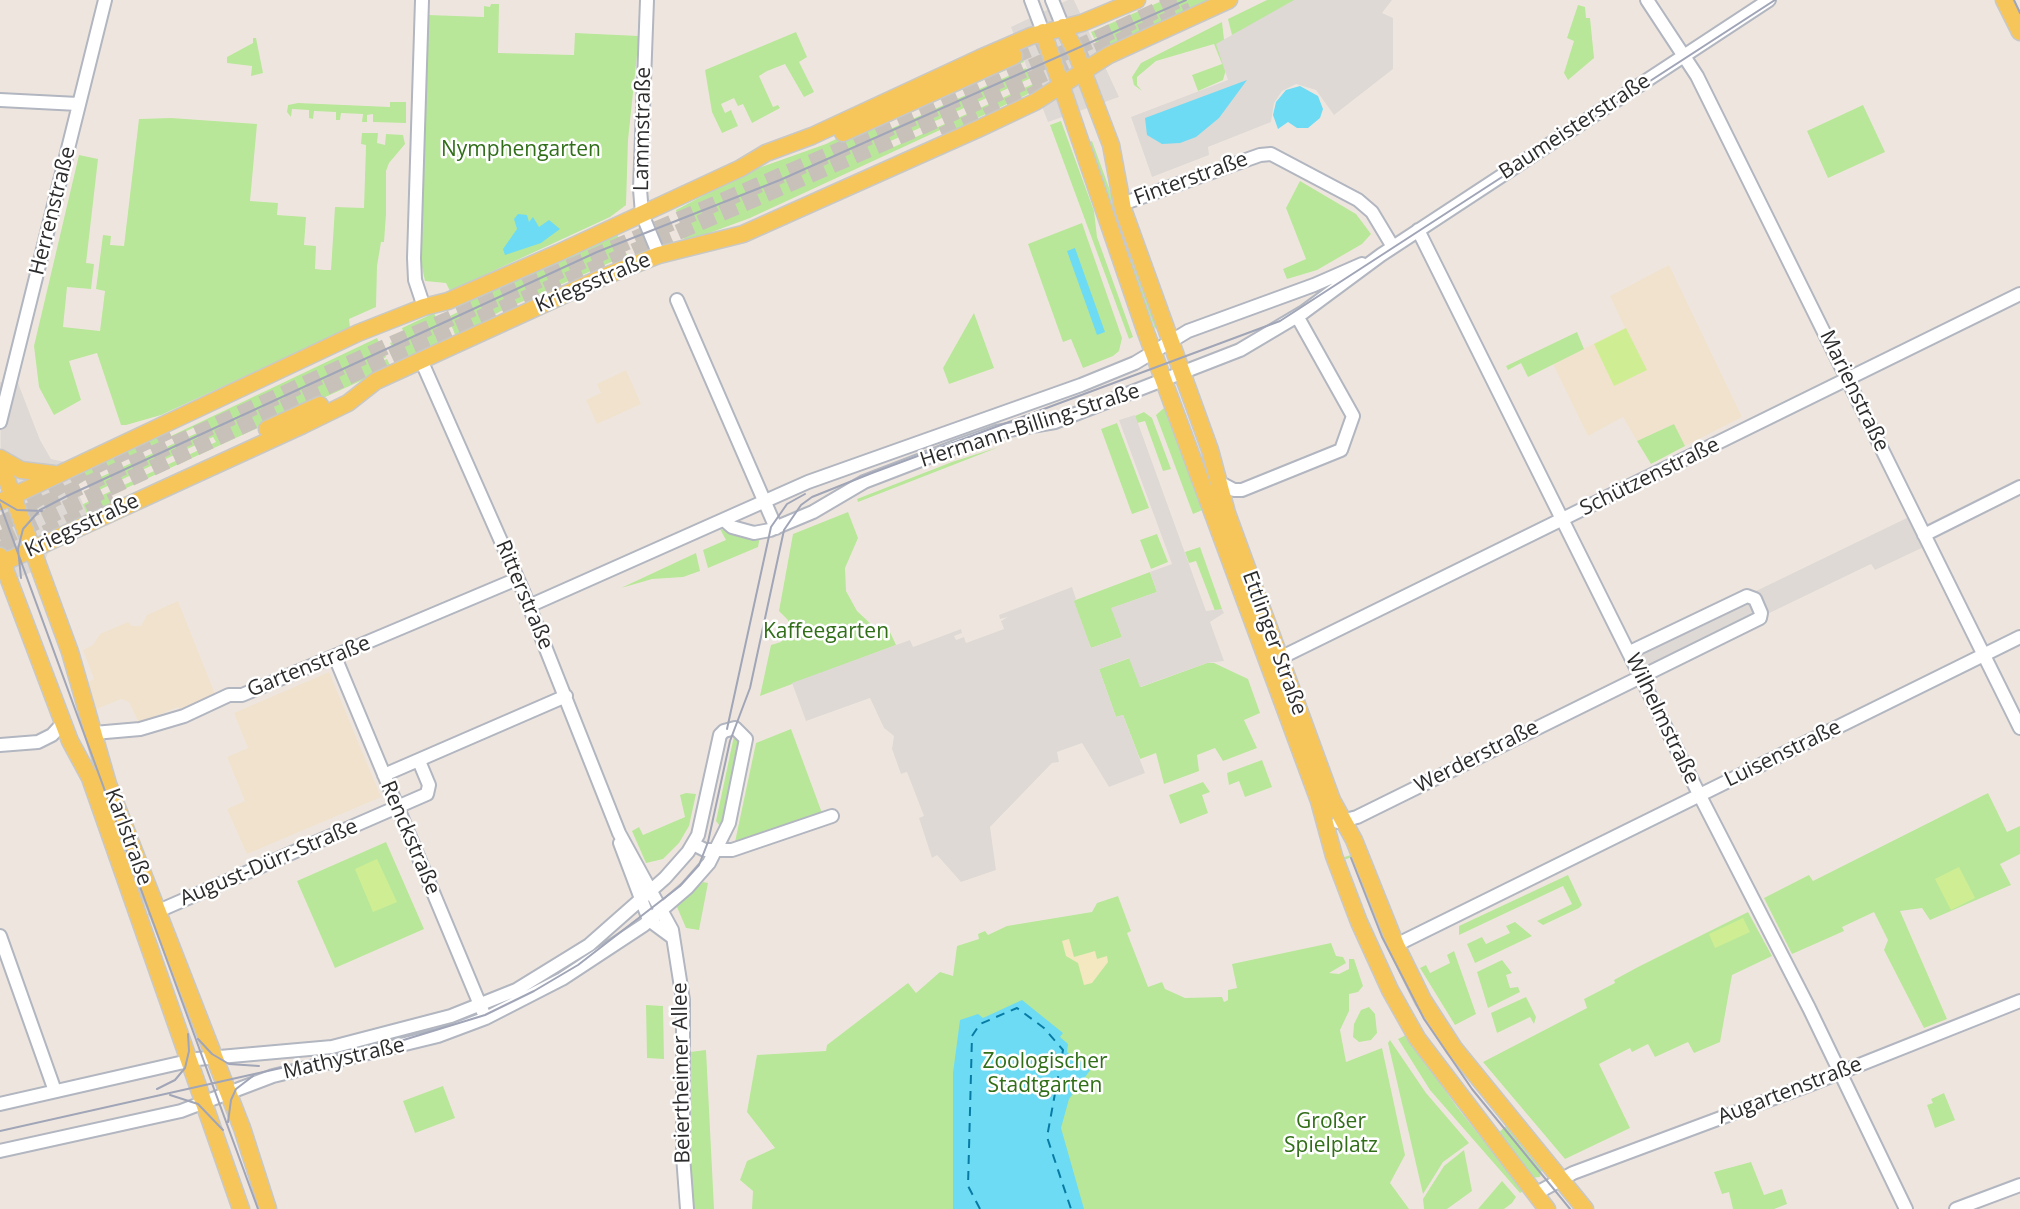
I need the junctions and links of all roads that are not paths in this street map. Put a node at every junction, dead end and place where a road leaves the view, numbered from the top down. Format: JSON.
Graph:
{"nodes":[{"id":1,"x":105,"y":0,"type":"edge"},
{"id":2,"x":422,"y":0,"type":"edge"},
{"id":3,"x":647,"y":0,"type":"edge"},
{"id":4,"x":1031,"y":0,"type":"edge"},
{"id":5,"x":1052,"y":0,"type":"edge"},
{"id":6,"x":1137,"y":0,"type":"edge"},
{"id":7,"x":1229,"y":0,"type":"edge"},
{"id":8,"x":1647,"y":0,"type":"edge"},
{"id":9,"x":1769,"y":0,"type":"edge"},
{"id":10,"x":2004,"y":0,"type":"edge"},
{"id":11,"x":1063,"y":27,"type":"junction"},
{"id":12,"x":1043,"y":32,"type":"junction"},
{"id":13,"x":2020,"y":32,"type":"edge"},
{"id":14,"x":1684,"y":55,"type":"junction"},
{"id":15,"x":1014,"y":56,"type":"tunnel mouth"},
{"id":16,"x":1084,"y":72,"type":"junction"},
{"id":17,"x":1061,"y":86,"type":"junction"},
{"id":18,"x":0,"y":100,"type":"edge"},
{"id":19,"x":78,"y":104,"type":"junction"},
{"id":20,"x":942,"y":135,"type":"tunnel mouth"},
{"id":21,"x":741,"y":168,"type":"junction"},
{"id":22,"x":1122,"y":204,"type":"junction"},
{"id":23,"x":642,"y":214,"type":"junction"},
{"id":24,"x":1418,"y":230,"type":"junction"},
{"id":25,"x":1393,"y":247,"type":"junction"},
{"id":26,"x":659,"y":255,"type":"junction"},
{"id":27,"x":1381,"y":255,"type":"junction"},
{"id":28,"x":2020,"y":294,"type":"edge"},
{"id":29,"x":677,"y":300,"type":"dead end"},
{"id":30,"x":448,"y":301,"type":"junction"},
{"id":31,"x":424,"y":307,"type":"junction"},
{"id":32,"x":1297,"y":316,"type":"junction"},
{"id":33,"x":1161,"y":346,"type":"junction"},
{"id":34,"x":421,"y":360,"type":"junction"},
{"id":35,"x":1183,"y":374,"type":"junction"},
{"id":36,"x":1848,"y":379,"type":"junction"},
{"id":37,"x":376,"y":381,"type":"junction"},
{"id":38,"x":1164,"y":382,"type":"junction"},
{"id":39,"x":0,"y":422,"type":"edge"},
{"id":40,"x":169,"y":431,"type":"tunnel mouth"},
{"id":41,"x":0,"y":459,"type":"edge"},
{"id":42,"x":54,"y":474,"type":"junction"},
{"id":43,"x":1217,"y":481,"type":"junction"},
{"id":44,"x":2020,"y":487,"type":"edge"},
{"id":45,"x":6,"y":498,"type":"edge"},
{"id":46,"x":114,"y":500,"type":"tunnel mouth"},
{"id":47,"x":765,"y":501,"type":"junction"},
{"id":48,"x":1564,"y":519,"type":"junction"},
{"id":49,"x":726,"y":521,"type":"junction"},
{"id":50,"x":776,"y":528,"type":"junction"},
{"id":51,"x":1924,"y":534,"type":"junction"},
{"id":52,"x":32,"y":550,"type":"junction"},
{"id":53,"x":1,"y":561,"type":"edge"},
{"id":54,"x":517,"y":579,"type":"junction"},
{"id":55,"x":529,"y":606,"type":"junction"},
{"id":56,"x":2020,"y":637,"type":"edge"},
{"id":57,"x":1630,"y":652,"type":"junction"},
{"id":58,"x":1983,"y":655,"type":"junction"},
{"id":59,"x":334,"y":657,"type":"junction"},
{"id":60,"x":1280,"y":658,"type":"junction"},
{"id":61,"x":1641,"y":675,"type":"junction"},
{"id":62,"x":566,"y":696,"type":"junction"},
{"id":63,"x":63,"y":723,"type":"junction"},
{"id":64,"x":2020,"y":728,"type":"edge"},
{"id":65,"x":94,"y":733,"type":"junction"},
{"id":66,"x":0,"y":745,"type":"edge"},
{"id":67,"x":419,"y":761,"type":"junction"},
{"id":68,"x":384,"y":775,"type":"junction"},
{"id":69,"x":1699,"y":794,"type":"junction"},
{"id":70,"x":1319,"y":802,"type":"junction"},
{"id":71,"x":396,"y":807,"type":"junction"},
{"id":72,"x":832,"y":816,"type":"dead end"},
{"id":73,"x":1344,"y":822,"type":"junction"},
{"id":74,"x":1354,"y":840,"type":"junction"},
{"id":75,"x":693,"y":844,"type":"junction"},
{"id":76,"x":1331,"y":847,"type":"junction"},
{"id":77,"x":716,"y":851,"type":"junction"},
{"id":78,"x":650,"y":904,"type":"junction"},
{"id":79,"x":156,"y":912,"type":"junction"},
{"id":80,"x":0,"y":936,"type":"edge"},
{"id":81,"x":1396,"y":945,"type":"junction"},
{"id":82,"x":2020,"y":1001,"type":"edge"},
{"id":83,"x":480,"y":1005,"type":"junction"},
{"id":84,"x":486,"y":1018,"type":"junction"},
{"id":85,"x":214,"y":1058,"type":"junction"},
{"id":86,"x":187,"y":1061,"type":"junction"},
{"id":87,"x":1841,"y":1072,"type":"junction"},
{"id":88,"x":55,"y":1091,"type":"junction"},
{"id":89,"x":228,"y":1093,"type":"junction"},
{"id":90,"x":0,"y":1104,"type":"edge"},
{"id":91,"x":203,"y":1104,"type":"junction"},
{"id":92,"x":0,"y":1151,"type":"edge"},
{"id":93,"x":1560,"y":1180,"type":"junction"},
{"id":94,"x":2020,"y":1185,"type":"edge"},
{"id":95,"x":1535,"y":1194,"type":"junction"},
{"id":96,"x":238,"y":1208,"type":"edge"},
{"id":97,"x":268,"y":1209,"type":"edge"},
{"id":98,"x":687,"y":1209,"type":"edge"},
{"id":99,"x":1548,"y":1209,"type":"edge"},
{"id":100,"x":1585,"y":1209,"type":"edge"},
{"id":101,"x":1906,"y":1209,"type":"edge"},
{"id":102,"x":1956,"y":1209,"type":"edge"}],
"edges":[{"from":1,"to":19,"type":"street","name":"Herrenstraße"},
{"from":2,"to":31,"type":"street"},
{"from":3,"to":23,"type":"street","name":"Lammstraße"},
{"from":4,"to":12,"type":"street"},
{"from":5,"to":11,"type":"street"},
{"from":6,"to":11,"type":"main road","name":"Kriegsstraße"},
{"from":7,"to":16,"type":"main road","name":"Kriegsstraße"},
{"from":8,"to":14,"type":"street","name":"Marienstraße"},
{"from":9,"to":14,"type":"street","name":"Baumeisterstraße"},
{"from":10,"to":13,"type":"main road"},
{"from":11,"to":12,"type":"main road","name":"Kriegsstraße"},
{"from":11,"to":16,"type":"main road","name":"Ettlinger Straße"},
{"from":12,"to":17,"type":"main road","name":"Ettlinger Straße"},
{"from":12,"to":21,"type":"main road","name":"Kriegsstraße"},
{"from":14,"to":24,"type":"street","name":"Baumeisterstraße"},
{"from":14,"to":36,"type":"street","name":"Marienstraße"},
{"from":15,"to":21,"type":"main road"},
{"from":16,"to":17,"type":"main road","name":"Kriegsstraße"},
{"from":16,"to":22,"type":"main road","name":"Ettlinger Straße"},
{"from":17,"to":26,"type":"main road","name":"Kriegsstraße"},
{"from":17,"to":33,"type":"main road","name":"Ettlinger Straße"},
{"from":18,"to":19,"type":"street"},
{"from":19,"to":39,"type":"street","name":"Herrenstraße"},
{"from":20,"to":26,"type":"main road"},
{"from":21,"to":23,"type":"main road","name":"Kriegsstraße"},
{"from":22,"to":25,"type":"street","name":"Finterstraße"},
{"from":22,"to":33,"type":"main road","name":"Ettlinger Straße"},
{"from":23,"to":26,"type":"street","name":"Lammstraße"},
{"from":23,"to":30,"type":"main road","name":"Kriegsstraße"},
{"from":24,"to":25,"type":"street","name":"Baumeisterstraße"},
{"from":24,"to":48,"type":"street","name":"Wilhelmstraße"},
{"from":25,"to":27,"type":"street","name":"Baumeisterstraße"},
{"from":26,"to":34,"type":"main road","name":"Kriegsstraße"},
{"from":27,"to":32,"type":"street","name":"Baumeisterstraße"},
{"from":27,"to":33,"type":"street","name":"Baumeisterstraße"},
{"from":28,"to":36,"type":"street","name":"Schützenstraße"},
{"from":29,"to":47,"type":"street"},
{"from":30,"to":31,"type":"main road","name":"Kriegsstraße"},
{"from":30,"to":40,"type":"main road"},
{"from":31,"to":42,"type":"main road","name":"Kriegsstraße"},
{"from":32,"to":35,"type":"street","name":"Baumeisterstraße"},
{"from":32,"to":43,"type":"street"},
{"from":33,"to":35,"type":"main road","name":"Ettlinger Straße"},
{"from":33,"to":38,"type":"main road","name":"Ettlinger Straße"},
{"from":33,"to":47,"type":"street","name":"Hermann-Billing-Straße"},
{"from":34,"to":37,"type":"main road","name":"Kriegsstraße"},
{"from":34,"to":54,"type":"street","name":"Ritterstraße"},
{"from":35,"to":38,"type":"street","name":"Hermann-Billing-Straße"},
{"from":35,"to":43,"type":"main road","name":"Ettlinger Straße"},
{"from":36,"to":48,"type":"street","name":"Schützenstraße"},
{"from":36,"to":51,"type":"street","name":"Marienstraße"},
{"from":37,"to":46,"type":"main road"},
{"from":37,"to":52,"type":"main road","name":"Kriegsstraße"},
{"from":38,"to":50,"type":"street","name":"Hermann-Billing-Straße"},
{"from":38,"to":70,"type":"main road","name":"Ettlinger Straße"},
{"from":41,"to":42,"type":"main road"},
{"from":41,"to":45,"type":"main road","name":"Karlstraße"},
{"from":42,"to":45,"type":"main road","name":"Kriegsstraße"},
{"from":43,"to":60,"type":"main road","name":"Ettlinger Straße"},
{"from":44,"to":51,"type":"street"},
{"from":45,"to":52,"type":"main road","name":"Karlstraße"},
{"from":47,"to":49,"type":"street","name":"Hermann-Billing-Straße"},
{"from":47,"to":50,"type":"street"},
{"from":48,"to":57,"type":"street","name":"Wilhelmstraße"},
{"from":48,"to":60,"type":"street","name":"Schützenstraße"},
{"from":49,"to":50,"type":"street","name":"Hermann-Billing-Straße"},
{"from":49,"to":55,"type":"street","name":"Hermann-Billing-Straße"},
{"from":51,"to":58,"type":"street","name":"Marienstraße"},
{"from":52,"to":53,"type":"main road","name":"Kriegsstraße"},
{"from":52,"to":65,"type":"main road","name":"Karlstraße"},
{"from":53,"to":63,"type":"main road","name":"Karlstraße"},
{"from":54,"to":55,"type":"street","name":"Ritterstraße"},
{"from":54,"to":59,"type":"street","name":"Gartenstraße"},
{"from":55,"to":62,"type":"street","name":"Ritterstraße"},
{"from":56,"to":58,"type":"street","name":"Luisenstraße"},
{"from":57,"to":61,"type":"street","name":"Wilhelmstraße"},
{"from":57,"to":61,"type":"street","name":"Werderstraße"},
{"from":58,"to":64,"type":"street","name":"Marienstraße"},
{"from":58,"to":69,"type":"street","name":"Luisenstraße"},
{"from":59,"to":65,"type":"street","name":"Gartenstraße"},
{"from":59,"to":68,"type":"street","name":"Renckstraße"},
{"from":60,"to":73,"type":"main road","name":"Ettlinger Straße"},
{"from":61,"to":69,"type":"street","name":"Wilhelmstraße"},
{"from":61,"to":73,"type":"street","name":"Werderstraße"},
{"from":62,"to":67,"type":"street"},
{"from":62,"to":78,"type":"street","name":"Ritterstraße"},
{"from":63,"to":66,"type":"street"},
{"from":63,"to":86,"type":"main road","name":"Karlstraße"},
{"from":65,"to":79,"type":"main road","name":"Karlstraße"},
{"from":67,"to":68,"type":"street"},
{"from":67,"to":71,"type":"street","name":"August-Dürr-Straße"},
{"from":68,"to":71,"type":"street","name":"Renckstraße"},
{"from":69,"to":81,"type":"street","name":"Luisenstraße"},
{"from":69,"to":87,"type":"street","name":"Wilhelmstraße"},
{"from":70,"to":73,"type":"street"},
{"from":70,"to":76,"type":"main road","name":"Ettlinger Straße"},
{"from":71,"to":79,"type":"street","name":"August-Dürr-Straße"},
{"from":71,"to":83,"type":"street","name":"Renckstraße"},
{"from":72,"to":77,"type":"street"},
{"from":73,"to":74,"type":"main road","name":"Ettlinger Straße"},
{"from":74,"to":76,"type":"main road"},
{"from":74,"to":81,"type":"main road","name":"Ettlinger Straße"},
{"from":75,"to":77,"type":"street"},
{"from":75,"to":77,"type":"street"},
{"from":75,"to":78,"type":"street"},
{"from":76,"to":95,"type":"main road","name":"Ettlinger Straße"},
{"from":77,"to":78,"type":"street"},
{"from":78,"to":83,"type":"street","name":"Mathystraße"},
{"from":78,"to":84,"type":"street","name":"Mathystraße"},
{"from":78,"to":98,"type":"street","name":"Beiertheimer Allee"},
{"from":79,"to":85,"type":"main road","name":"Karlstraße"},
{"from":80,"to":88,"type":"street"},
{"from":81,"to":93,"type":"main road","name":"Ettlinger Straße"},
{"from":82,"to":87,"type":"street","name":"Augartenstraße"},
{"from":83,"to":84,"type":"street","name":"Renckstraße"},
{"from":83,"to":85,"type":"street","name":"Mathystraße"},
{"from":84,"to":89,"type":"street","name":"Mathystraße"},
{"from":85,"to":86,"type":"street","name":"Mathystraße"},
{"from":85,"to":89,"type":"main road","name":"Karlstraße"},
{"from":86,"to":88,"type":"street","name":"Mathystraße"},
{"from":86,"to":91,"type":"main road","name":"Karlstraße"},
{"from":87,"to":93,"type":"street","name":"Augartenstraße"},
{"from":87,"to":101,"type":"street","name":"Wilhelmstraße"},
{"from":88,"to":90,"type":"street","name":"Mathystraße"},
{"from":89,"to":91,"type":"street","name":"Mathystraße"},
{"from":89,"to":97,"type":"main road","name":"Karlstraße"},
{"from":91,"to":92,"type":"street","name":"Mathystraße"},
{"from":91,"to":96,"type":"main road","name":"Karlstraße"},
{"from":93,"to":95,"type":"street","name":"Augartenstraße"},
{"from":93,"to":100,"type":"main road","name":"Ettlinger Straße"},
{"from":94,"to":102,"type":"street"},
{"from":95,"to":99,"type":"main road","name":"Ettlinger Straße"}]}
